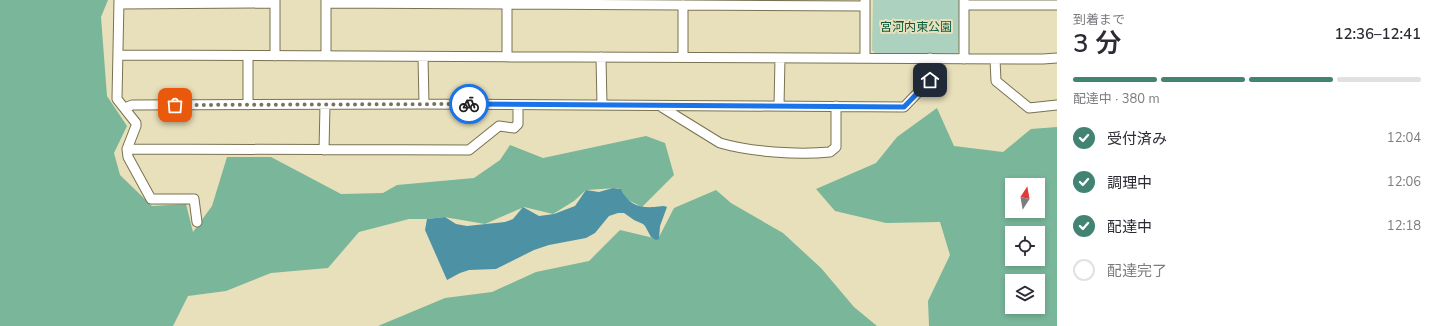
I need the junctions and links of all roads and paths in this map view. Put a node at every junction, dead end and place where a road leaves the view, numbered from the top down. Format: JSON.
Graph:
{"nodes":[{"id":1,"x":119,"y":2,"type":"edge"},
{"id":2,"x":275,"y":2,"type":"edge"},
{"id":3,"x":326,"y":2,"type":"edge"},
{"id":4,"x":375,"y":2,"type":"edge"},
{"id":5,"x":816,"y":3,"type":"edge"},
{"id":6,"x":865,"y":3,"type":"edge"},
{"id":7,"x":964,"y":3,"type":"edge"},
{"id":8,"x":507,"y":4,"type":"junction"},
{"id":9,"x":1057,"y":5,"type":"edge"},
{"id":10,"x":683,"y":6,"type":"junction"},
{"id":11,"x":118,"y":55,"type":"junction"},
{"id":12,"x":248,"y":56,"type":"junction"},
{"id":13,"x":275,"y":56,"type":"junction"},
{"id":14,"x":326,"y":56,"type":"junction"},
{"id":15,"x":424,"y":57,"type":"junction"},
{"id":16,"x":507,"y":57,"type":"junction"},
{"id":17,"x":601,"y":57,"type":"junction"},
{"id":18,"x":683,"y":58,"type":"junction"},
{"id":19,"x":780,"y":58,"type":"junction"},
{"id":20,"x":865,"y":58,"type":"junction"},
{"id":21,"x":930,"y":58,"type":"junction"},
{"id":22,"x":1057,"y":58,"type":"edge"},
{"id":23,"x":964,"y":59,"type":"junction"},
{"id":24,"x":995,"y":59,"type":"junction"},
{"id":25,"x":424,"y":104,"type":"junction"},
{"id":26,"x":248,"y":105,"type":"junction"},
{"id":27,"x":325,"y":105,"type":"junction"},
{"id":28,"x":518,"y":105,"type":"junction"},
{"id":29,"x":602,"y":105,"type":"junction"},
{"id":30,"x":1057,"y":105,"type":"edge"},
{"id":31,"x":660,"y":106,"type":"junction"},
{"id":32,"x":779,"y":106,"type":"junction"},
{"id":33,"x":836,"y":106,"type":"junction"},
{"id":34,"x":125,"y":108,"type":"junction"},
{"id":35,"x":127,"y":149,"type":"junction"},
{"id":36,"x":324,"y":150,"type":"junction"},
{"id":37,"x":197,"y":222,"type":"dead end"}],
"edges":[{"from":1,"to":2,"type":"street"},
{"from":1,"to":11,"type":"street"},
{"from":2,"to":13,"type":"street"},
{"from":3,"to":4,"type":"street"},
{"from":3,"to":14,"type":"street"},
{"from":4,"to":8,"type":"street"},
{"from":5,"to":6,"type":"street"},
{"from":5,"to":10,"type":"street"},
{"from":6,"to":20,"type":"street"},
{"from":7,"to":9,"type":"street"},
{"from":7,"to":23,"type":"street"},
{"from":8,"to":10,"type":"street"},
{"from":8,"to":16,"type":"street"},
{"from":10,"to":18,"type":"street"},
{"from":11,"to":12,"type":"street"},
{"from":11,"to":34,"type":"street"},
{"from":12,"to":13,"type":"street"},
{"from":12,"to":26,"type":"street"},
{"from":13,"to":14,"type":"street"},
{"from":14,"to":15,"type":"street"},
{"from":15,"to":16,"type":"street"},
{"from":15,"to":25,"type":"street"},
{"from":16,"to":17,"type":"street"},
{"from":17,"to":18,"type":"street"},
{"from":17,"to":29,"type":"street"},
{"from":18,"to":19,"type":"street"},
{"from":19,"to":20,"type":"street"},
{"from":19,"to":32,"type":"street"},
{"from":20,"to":21,"type":"street"},
{"from":21,"to":23,"type":"street"},
{"from":21,"to":33,"type":"street"},
{"from":22,"to":24,"type":"street"},
{"from":23,"to":24,"type":"street"},
{"from":24,"to":30,"type":"street"},
{"from":25,"to":27,"type":"street"},
{"from":25,"to":28,"type":"street"},
{"from":26,"to":27,"type":"street"},
{"from":26,"to":34,"type":"street"},
{"from":27,"to":36,"type":"street"},
{"from":28,"to":29,"type":"street"},
{"from":28,"to":36,"type":"street"},
{"from":29,"to":31,"type":"street"},
{"from":31,"to":32,"type":"street"},
{"from":31,"to":33,"type":"street"},
{"from":32,"to":33,"type":"street"},
{"from":34,"to":35,"type":"street"},
{"from":35,"to":36,"type":"street"},
{"from":35,"to":37,"type":"street"}]}
